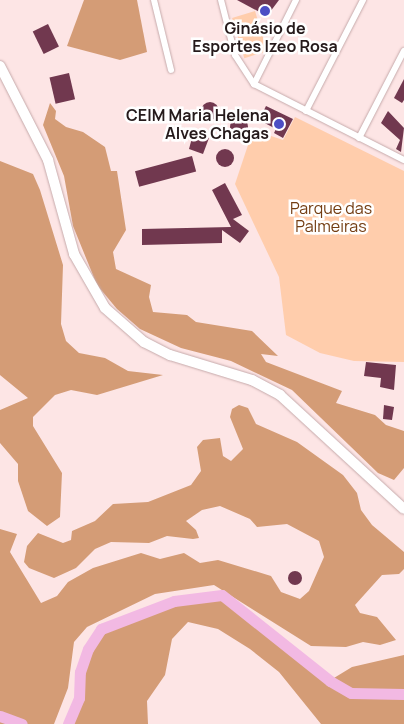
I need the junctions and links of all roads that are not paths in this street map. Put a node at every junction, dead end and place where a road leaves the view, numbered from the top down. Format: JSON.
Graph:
{"nodes":[{"id":1,"x":154,"y":0,"type":"edge"},
{"id":2,"x":221,"y":0,"type":"edge"},
{"id":3,"x":296,"y":0,"type":"edge"},
{"id":4,"x":363,"y":0,"type":"edge"},
{"id":5,"x":404,"y":51,"type":"edge"},
{"id":6,"x":0,"y":66,"type":"edge"},
{"id":7,"x":172,"y":70,"type":"dead end"},
{"id":8,"x":254,"y":84,"type":"junction"},
{"id":9,"x":306,"y":112,"type":"junction"},
{"id":10,"x":359,"y":138,"type":"junction"},
{"id":11,"x":404,"y":160,"type":"edge"},
{"id":12,"x":404,"y":509,"type":"edge"}],
"edges":[{"from":1,"to":7,"type":"street"},
{"from":2,"to":8,"type":"street"},
{"from":3,"to":8,"type":"street"},
{"from":4,"to":9,"type":"street"},
{"from":5,"to":10,"type":"street"},
{"from":6,"to":12,"type":"highway"},
{"from":8,"to":9,"type":"street"},
{"from":9,"to":10,"type":"street"},
{"from":10,"to":11,"type":"street"}]}
